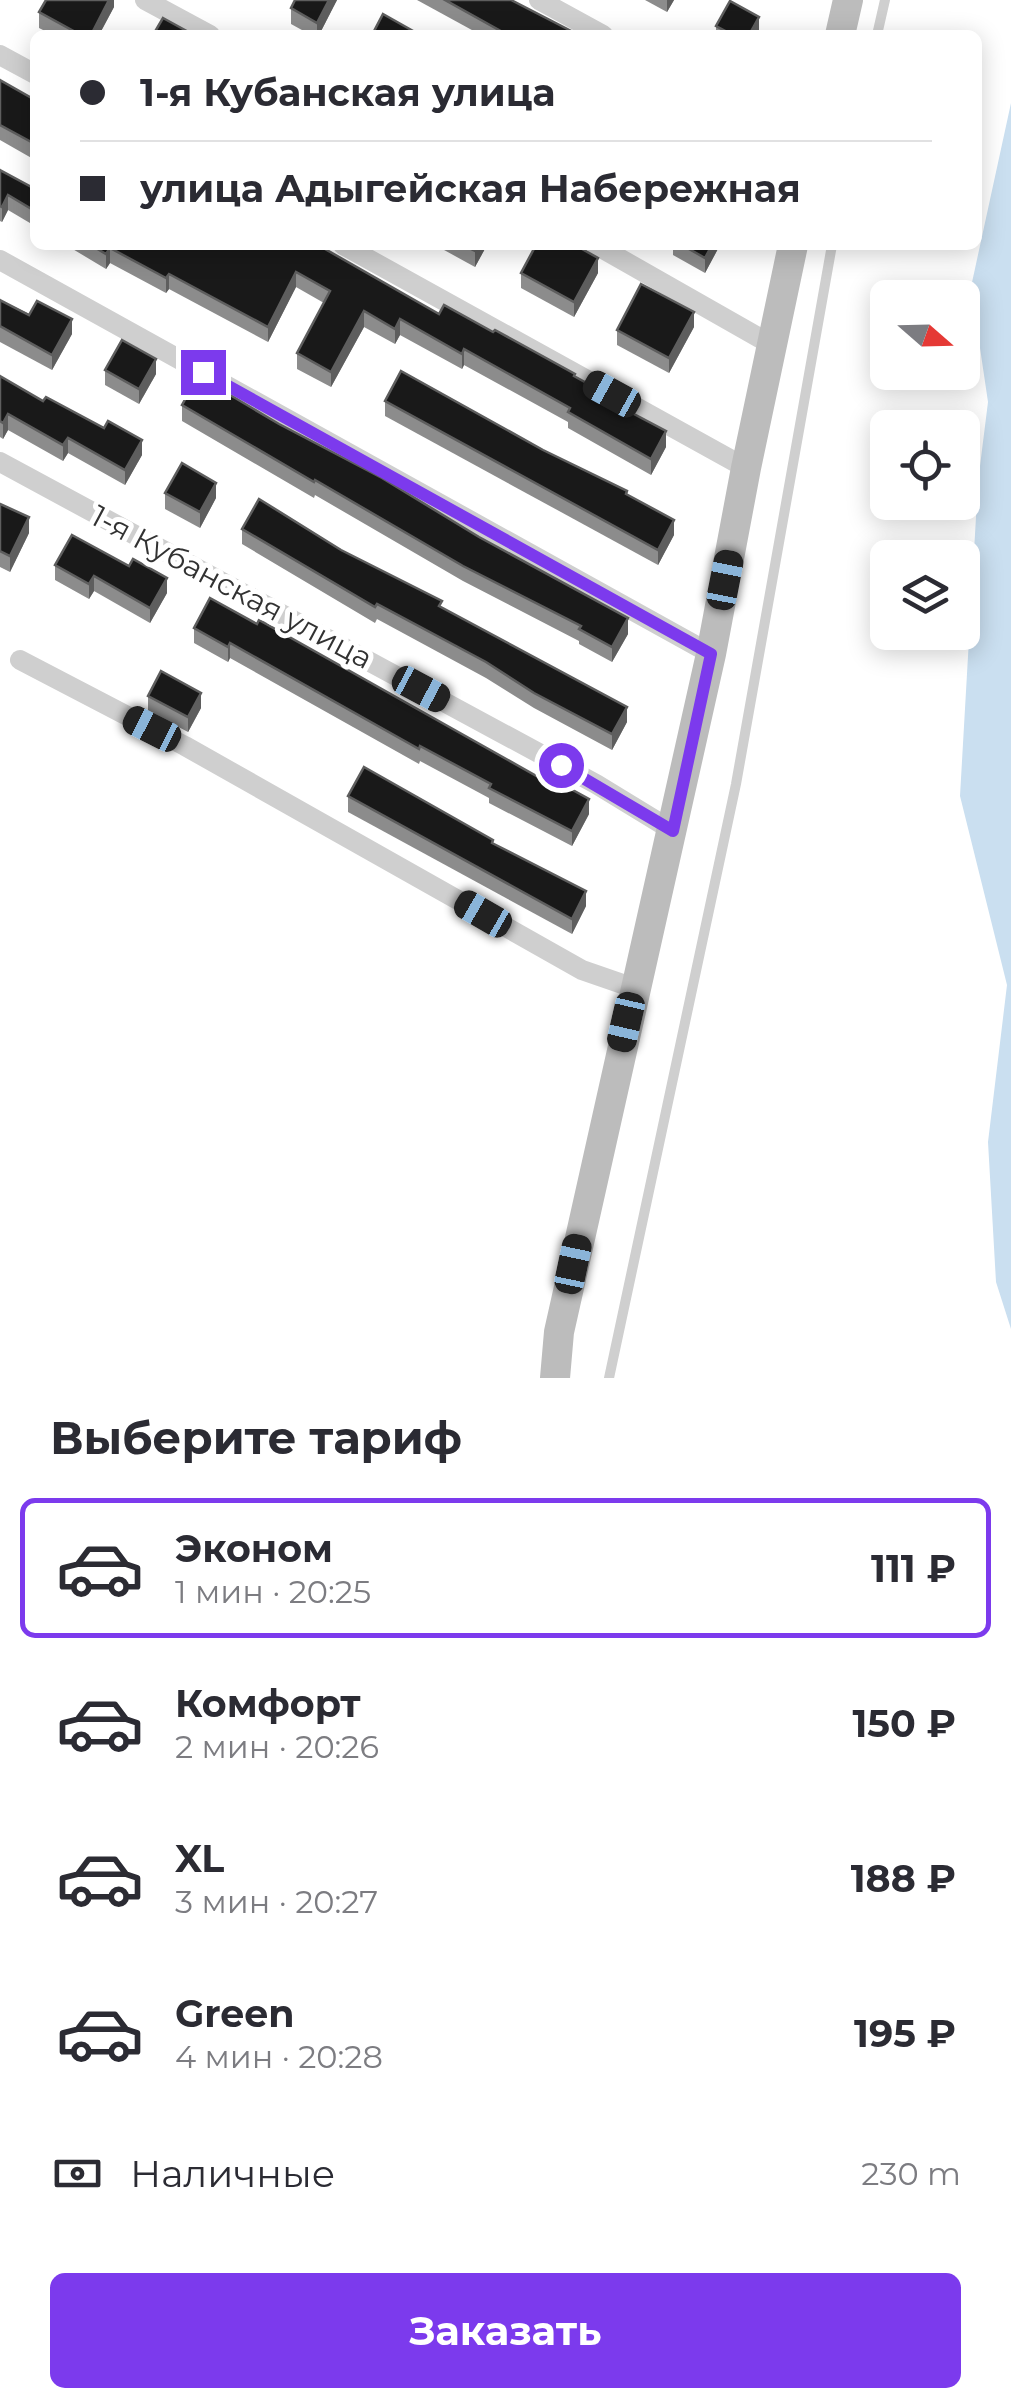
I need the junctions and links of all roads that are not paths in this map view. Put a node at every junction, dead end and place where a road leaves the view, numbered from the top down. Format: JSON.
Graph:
{"nodes":[{"id":1,"x":145,"y":0,"type":"edge"},
{"id":2,"x":539,"y":0,"type":"edge"},
{"id":3,"x":848,"y":0,"type":"edge"},
{"id":4,"x":885,"y":0,"type":"edge"},
{"id":5,"x":201,"y":30,"type":"edge"},
{"id":6,"x":594,"y":30,"type":"edge"},
{"id":7,"x":841,"y":30,"type":"edge"},
{"id":8,"x":878,"y":30,"type":"edge"},
{"id":9,"x":0,"y":55,"type":"edge"},
{"id":10,"x":30,"y":71,"type":"edge"},
{"id":11,"x":352,"y":250,"type":"edge"},
{"id":12,"x":606,"y":250,"type":"edge"},
{"id":13,"x":793,"y":250,"type":"edge"},
{"id":14,"x":831,"y":250,"type":"edge"},
{"id":15,"x":0,"y":260,"type":"edge"},
{"id":16,"x":772,"y":345,"type":"junction"},
{"id":17,"x":0,"y":462,"type":"edge"},
{"id":18,"x":746,"y":468,"type":"junction"},
{"id":19,"x":711,"y":654,"type":"junction"},
{"id":20,"x":20,"y":660,"type":"dead end"},
{"id":21,"x":673,"y":831,"type":"junction"},
{"id":22,"x":634,"y":988,"type":"junction"},
{"id":23,"x":556,"y":1378,"type":"edge"},
{"id":24,"x":609,"y":1378,"type":"edge"}],
"edges":[{"from":1,"to":5,"type":"street"},
{"from":2,"to":6,"type":"street"},
{"from":3,"to":7,"type":"street"},
{"from":4,"to":8,"type":"lane"},
{"from":9,"to":10,"type":"street"},
{"from":11,"to":18,"type":"street"},
{"from":12,"to":16,"type":"street"},
{"from":13,"to":16,"type":"street"},
{"from":14,"to":24,"type":"lane"},
{"from":15,"to":19,"type":"street"},
{"from":16,"to":18,"type":"street"},
{"from":17,"to":21,"type":"street","name":"1-я Кубанская улица"},
{"from":18,"to":19,"type":"street"},
{"from":19,"to":21,"type":"street"},
{"from":20,"to":22,"type":"street"},
{"from":21,"to":22,"type":"street"},
{"from":22,"to":23,"type":"street"}]}
